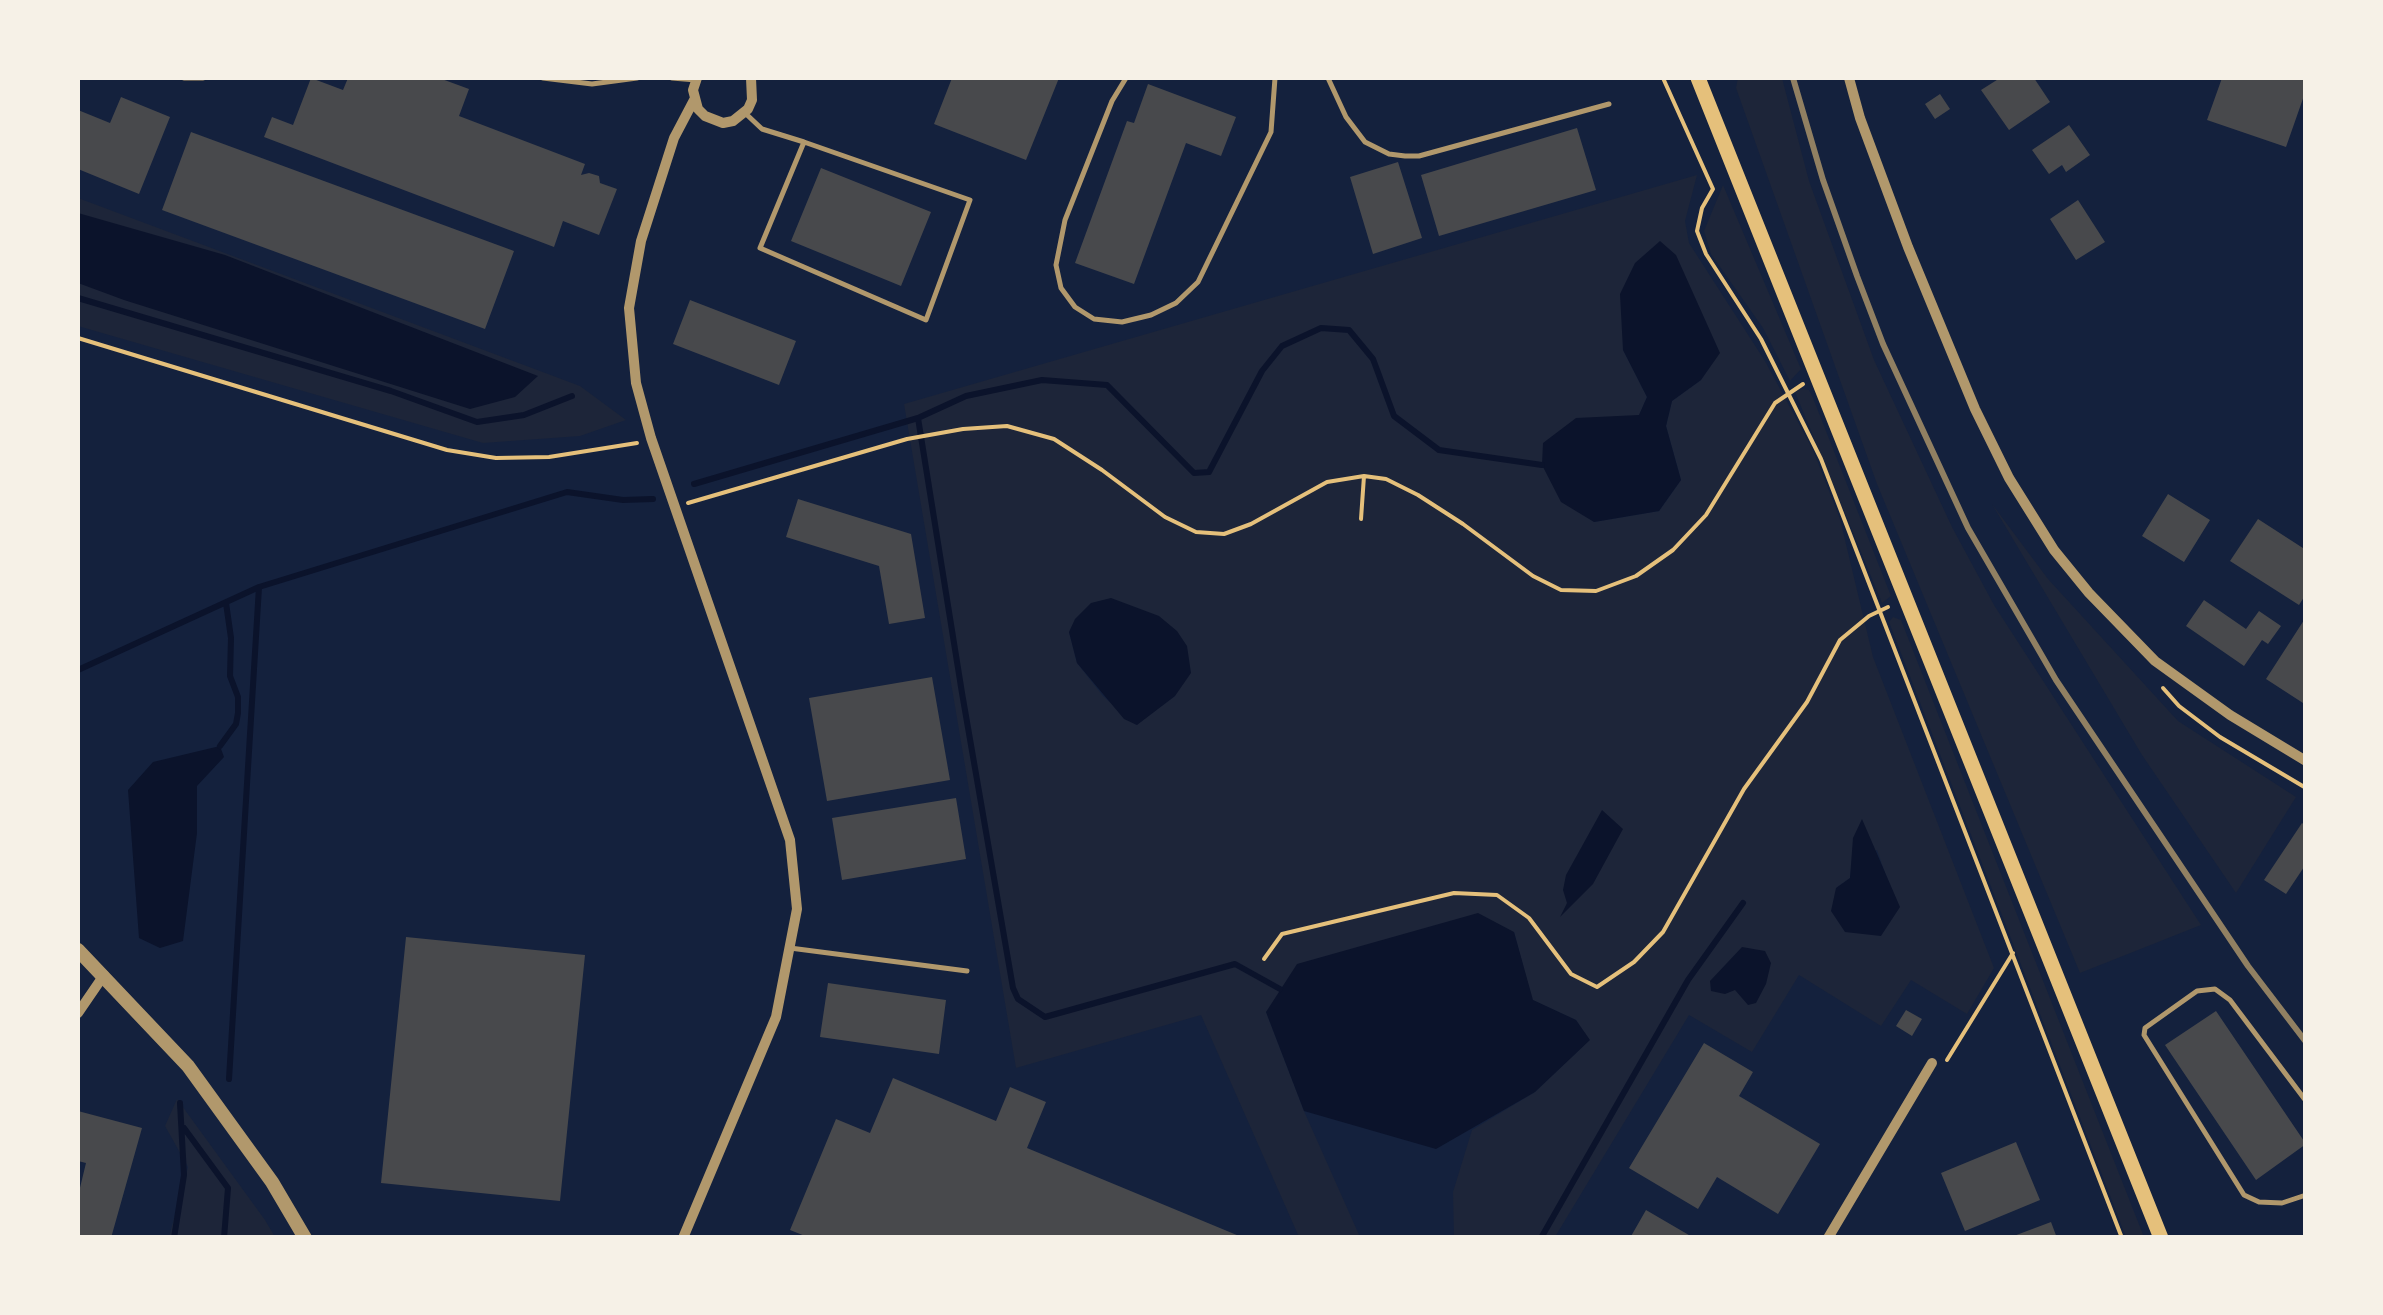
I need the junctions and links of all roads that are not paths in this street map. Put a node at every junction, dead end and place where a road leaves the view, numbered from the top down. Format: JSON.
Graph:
{"nodes":[{"id":1,"x":184,"y":78,"type":"edge"},
{"id":2,"x":203,"y":78,"type":"edge"},
{"id":3,"x":544,"y":78,"type":"edge"},
{"id":4,"x":637,"y":78,"type":"edge"},
{"id":5,"x":672,"y":78,"type":"edge"},
{"id":6,"x":750,"y":78,"type":"edge"},
{"id":7,"x":1126,"y":78,"type":"edge"},
{"id":8,"x":1274,"y":78,"type":"edge"},
{"id":9,"x":1328,"y":78,"type":"edge"},
{"id":10,"x":1698,"y":78,"type":"edge"},
{"id":11,"x":1850,"y":78,"type":"edge"},
{"id":12,"x":696,"y":79,"type":"edge"},
{"id":13,"x":694,"y":100,"type":"junction"},
{"id":14,"x":1609,"y":104,"type":"dead end"},
{"id":15,"x":746,"y":112,"type":"junction"},
{"id":16,"x":804,"y":142,"type":"junction"},
{"id":17,"x":2306,"y":760,"type":"edge"},
{"id":18,"x":790,"y":948,"type":"junction"},
{"id":19,"x":78,"y":950,"type":"edge"},
{"id":20,"x":967,"y":971,"type":"dead end"},
{"id":21,"x":104,"y":975,"type":"junction"},
{"id":22,"x":78,"y":1012,"type":"edge"},
{"id":23,"x":1932,"y":1063,"type":"road end"},
{"id":24,"x":2306,"y":1101,"type":"edge"},
{"id":25,"x":2306,"y":1194,"type":"edge"},
{"id":26,"x":305,"y":1238,"type":"edge"},
{"id":27,"x":683,"y":1238,"type":"edge"},
{"id":28,"x":1828,"y":1238,"type":"edge"},
{"id":29,"x":2161,"y":1238,"type":"edge"}],
"edges":[{"from":1,"to":2,"type":"lane"},
{"from":3,"to":4,"type":"lane"},
{"from":5,"to":12,"type":"lane"},
{"from":6,"to":15,"type":"street"},
{"from":7,"to":8,"type":"lane"},
{"from":9,"to":14,"type":"lane"},
{"from":10,"to":29,"type":"main road"},
{"from":11,"to":17,"type":"street"},
{"from":12,"to":13,"type":"street"},
{"from":13,"to":15,"type":"street"},
{"from":13,"to":18,"type":"street"},
{"from":15,"to":16,"type":"lane"},
{"from":16,"to":16,"type":"lane"},
{"from":18,"to":20,"type":"lane"},
{"from":18,"to":27,"type":"street"},
{"from":19,"to":21,"type":"street"},
{"from":21,"to":22,"type":"street"},
{"from":21,"to":26,"type":"street"},
{"from":23,"to":28,"type":"street"},
{"from":24,"to":25,"type":"lane"}]}
